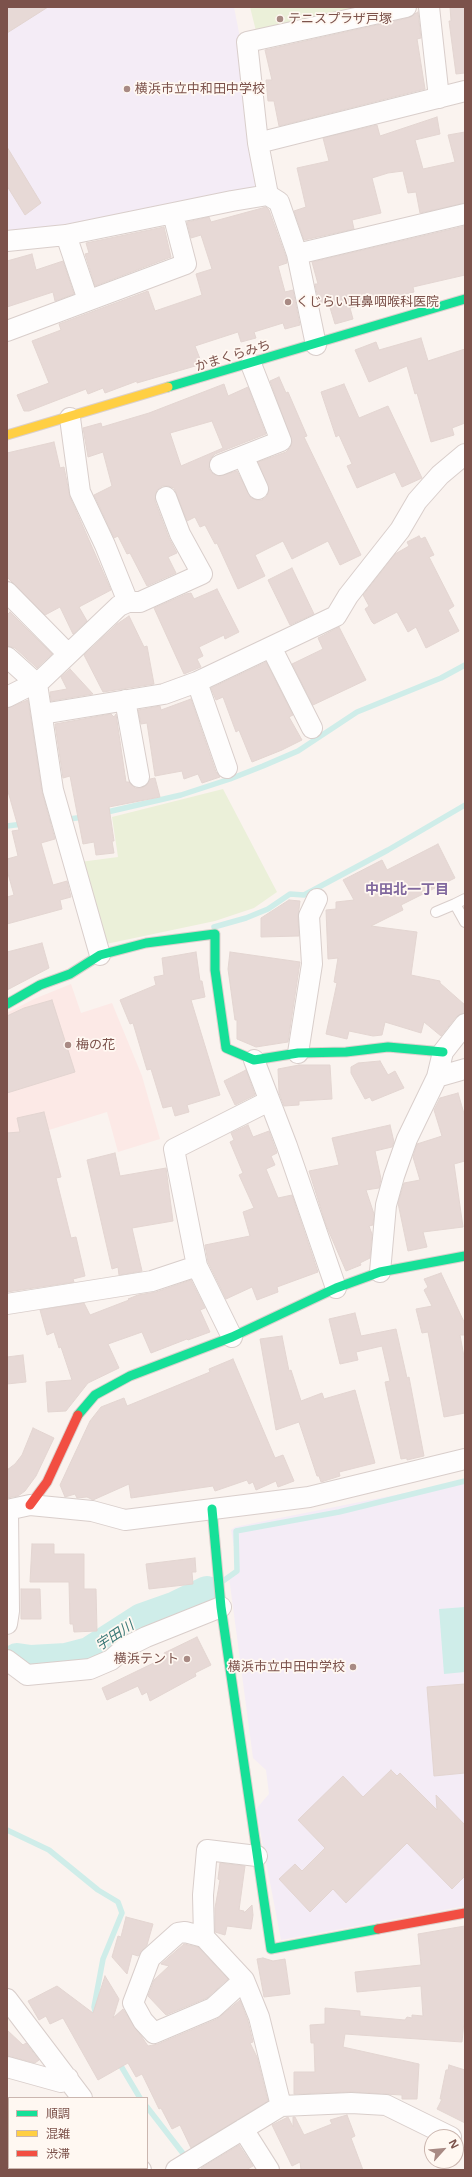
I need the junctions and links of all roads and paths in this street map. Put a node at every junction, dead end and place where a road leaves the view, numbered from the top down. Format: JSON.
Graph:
{"nodes":[{"id":1,"x":406,"y":7,"type":"edge"},
{"id":2,"x":429,"y":7,"type":"edge"},
{"id":3,"x":465,"y":91,"type":"edge"},
{"id":4,"x":439,"y":98,"type":"junction"},
{"id":5,"x":258,"y":143,"type":"junction"},
{"id":6,"x":268,"y":195,"type":"junction"},
{"id":7,"x":173,"y":214,"type":"junction"},
{"id":8,"x":465,"y":214,"type":"edge"},
{"id":9,"x":66,"y":235,"type":"junction"},
{"id":10,"x":7,"y":241,"type":"edge"},
{"id":11,"x":296,"y":254,"type":"junction"},
{"id":12,"x":88,"y":300,"type":"junction"},
{"id":13,"x":465,"y":300,"type":"edge"},
{"id":14,"x":7,"y":331,"type":"edge"},
{"id":15,"x":316,"y":345,"type":"junction"},
{"id":16,"x":251,"y":364,"type":"junction"},
{"id":17,"x":70,"y":418,"type":"junction"},
{"id":18,"x":7,"y":435,"type":"edge"},
{"id":19,"x":465,"y":454,"type":"edge"},
{"id":20,"x":243,"y":456,"type":"junction"},
{"id":21,"x":220,"y":466,"type":"dead end"},
{"id":22,"x":258,"y":489,"type":"dead end"},
{"id":23,"x":166,"y":496,"type":"dead end"},
{"id":24,"x":7,"y":592,"type":"edge"},
{"id":25,"x":128,"y":602,"type":"junction"},
{"id":26,"x":271,"y":647,"type":"junction"},
{"id":27,"x":67,"y":653,"type":"junction"},
{"id":28,"x":7,"y":657,"type":"edge"},
{"id":29,"x":197,"y":682,"type":"junction"},
{"id":30,"x":37,"y":684,"type":"junction"},
{"id":31,"x":7,"y":697,"type":"edge"},
{"id":32,"x":125,"y":700,"type":"junction"},
{"id":33,"x":42,"y":714,"type":"junction"},
{"id":34,"x":312,"y":728,"type":"dead end"},
{"id":35,"x":227,"y":768,"type":"dead end"},
{"id":36,"x":139,"y":777,"type":"dead end"},
{"id":37,"x":317,"y":899,"type":"dead end"},
{"id":38,"x":465,"y":899,"type":"edge"},
{"id":39,"x":455,"y":904,"type":"junction"},
{"id":40,"x":436,"y":912,"type":"dead end"},
{"id":41,"x":465,"y":922,"type":"edge"},
{"id":42,"x":100,"y":955,"type":"junction"},
{"id":43,"x":7,"y":1004,"type":"edge"},
{"id":44,"x":465,"y":1024,"type":"edge"},
{"id":45,"x":443,"y":1052,"type":"junction"},
{"id":46,"x":298,"y":1053,"type":"junction"},
{"id":47,"x":254,"y":1060,"type":"junction"},
{"id":48,"x":465,"y":1069,"type":"edge"},
{"id":49,"x":437,"y":1077,"type":"junction"},
{"id":50,"x":269,"y":1101,"type":"junction"},
{"id":51,"x":465,"y":1256,"type":"edge"},
{"id":52,"x":197,"y":1266,"type":"junction"},
{"id":53,"x":380,"y":1272,"type":"junction"},
{"id":54,"x":336,"y":1288,"type":"junction"},
{"id":55,"x":7,"y":1304,"type":"edge"},
{"id":56,"x":232,"y":1337,"type":"junction"},
{"id":57,"x":465,"y":1459,"type":"edge"},
{"id":58,"x":30,"y":1505,"type":"junction"},
{"id":59,"x":212,"y":1509,"type":"junction"},
{"id":60,"x":7,"y":1510,"type":"edge"},
{"id":61,"x":221,"y":1607,"type":"junction"},
{"id":62,"x":7,"y":1624,"type":"edge"},
{"id":63,"x":7,"y":1660,"type":"edge"},
{"id":64,"x":257,"y":1856,"type":"junction"},
{"id":65,"x":465,"y":1913,"type":"edge"},
{"id":66,"x":204,"y":1938,"type":"junction"},
{"id":67,"x":244,"y":1980,"type":"junction"},
{"id":68,"x":7,"y":1999,"type":"edge"},
{"id":69,"x":7,"y":2067,"type":"edge"},
{"id":70,"x":68,"y":2078,"type":"junction"},
{"id":71,"x":81,"y":2097,"type":"edge"},
{"id":72,"x":281,"y":2106,"type":"junction"},
{"id":73,"x":243,"y":2129,"type":"junction"},
{"id":74,"x":435,"y":2129,"type":"edge"},
{"id":75,"x":176,"y":2170,"type":"edge"},
{"id":76,"x":269,"y":2170,"type":"edge"}],
"edges":[{"from":1,"to":5,"type":"street"},
{"from":2,"to":4,"type":"street"},
{"from":3,"to":4,"type":"street"},
{"from":4,"to":5,"type":"street"},
{"from":5,"to":6,"type":"street"},
{"from":6,"to":7,"type":"street"},
{"from":6,"to":11,"type":"street"},
{"from":7,"to":9,"type":"street"},
{"from":7,"to":12,"type":"street"},
{"from":8,"to":11,"type":"street"},
{"from":9,"to":10,"type":"street"},
{"from":9,"to":12,"type":"street"},
{"from":11,"to":15,"type":"street"},
{"from":12,"to":14,"type":"street"},
{"from":13,"to":15,"type":"street","name":"かまくらみち"},
{"from":15,"to":16,"type":"street","name":"かまくらみち"},
{"from":16,"to":17,"type":"street","name":"かまくらみち"},
{"from":16,"to":20,"type":"street"},
{"from":17,"to":18,"type":"street","name":"かまくらみち"},
{"from":17,"to":25,"type":"street"},
{"from":19,"to":26,"type":"street"},
{"from":20,"to":21,"type":"street"},
{"from":20,"to":22,"type":"street"},
{"from":23,"to":25,"type":"street"},
{"from":24,"to":27,"type":"street"},
{"from":25,"to":27,"type":"street"},
{"from":26,"to":29,"type":"street"},
{"from":26,"to":34,"type":"street"},
{"from":27,"to":30,"type":"street"},
{"from":28,"to":30,"type":"street"},
{"from":29,"to":32,"type":"street"},
{"from":29,"to":35,"type":"street"},
{"from":30,"to":31,"type":"street"},
{"from":30,"to":33,"type":"street"},
{"from":32,"to":33,"type":"street"},
{"from":32,"to":36,"type":"street"},
{"from":33,"to":42,"type":"street"},
{"from":37,"to":46,"type":"street"},
{"from":38,"to":39,"type":"lane"},
{"from":39,"to":40,"type":"lane"},
{"from":39,"to":41,"type":"lane"},
{"from":42,"to":43,"type":"street"},
{"from":42,"to":47,"type":"street"},
{"from":44,"to":45,"type":"street"},
{"from":45,"to":46,"type":"street"},
{"from":45,"to":49,"type":"street"},
{"from":46,"to":47,"type":"street"},
{"from":47,"to":50,"type":"street"},
{"from":48,"to":49,"type":"street"},
{"from":49,"to":53,"type":"street"},
{"from":50,"to":52,"type":"street"},
{"from":50,"to":54,"type":"street"},
{"from":51,"to":53,"type":"street"},
{"from":52,"to":55,"type":"street"},
{"from":52,"to":56,"type":"street"},
{"from":53,"to":54,"type":"street"},
{"from":54,"to":56,"type":"street"},
{"from":56,"to":58,"type":"street"},
{"from":57,"to":59,"type":"street"},
{"from":58,"to":59,"type":"street"},
{"from":58,"to":60,"type":"street"},
{"from":59,"to":61,"type":"street"},
{"from":60,"to":62,"type":"street"},
{"from":61,"to":63,"type":"street"},
{"from":61,"to":64,"type":"street"},
{"from":64,"to":65,"type":"street"},
{"from":64,"to":66,"type":"street"},
{"from":66,"to":67,"type":"street"},
{"from":66,"to":67,"type":"street"},
{"from":67,"to":72,"type":"street"},
{"from":68,"to":70,"type":"street"},
{"from":69,"to":70,"type":"street"},
{"from":70,"to":71,"type":"street"},
{"from":72,"to":73,"type":"street"},
{"from":72,"to":74,"type":"street"},
{"from":73,"to":75,"type":"street"},
{"from":73,"to":76,"type":"street"}]}
